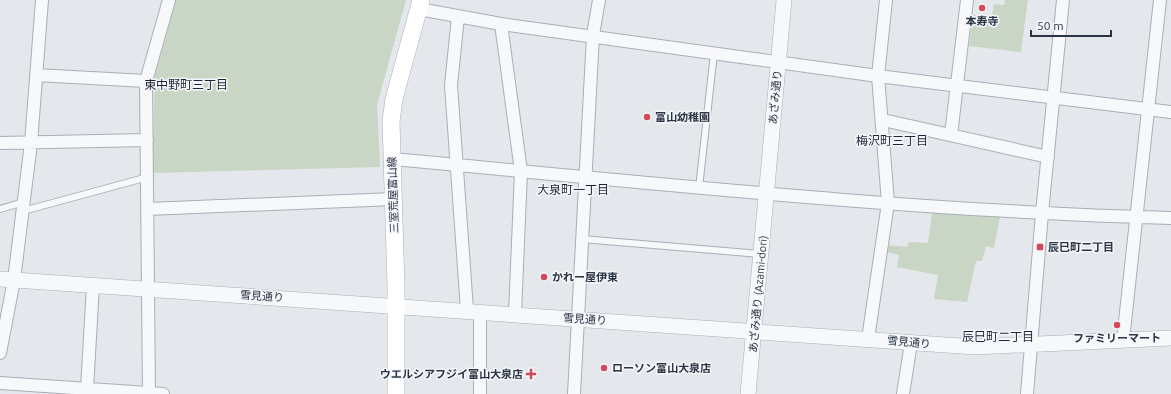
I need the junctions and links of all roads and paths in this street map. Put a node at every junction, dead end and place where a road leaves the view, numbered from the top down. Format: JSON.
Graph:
{"nodes":[{"id":1,"x":42,"y":0,"type":"edge"},
{"id":2,"x":169,"y":0,"type":"edge"},
{"id":3,"x":599,"y":0,"type":"edge"},
{"id":4,"x":784,"y":0,"type":"edge"},
{"id":5,"x":886,"y":0,"type":"edge"},
{"id":6,"x":967,"y":0,"type":"edge"},
{"id":7,"x":1063,"y":0,"type":"edge"},
{"id":8,"x":1160,"y":0,"type":"edge"},
{"id":9,"x":420,"y":4,"type":"edge"},
{"id":10,"x":458,"y":17,"type":"junction"},
{"id":11,"x":502,"y":24,"type":"junction"},
{"id":12,"x":593,"y":35,"type":"junction"},
{"id":13,"x":714,"y":53,"type":"junction"},
{"id":14,"x":778,"y":62,"type":"junction"},
{"id":15,"x":36,"y":75,"type":"junction"},
{"id":16,"x":878,"y":76,"type":"junction"},
{"id":17,"x":146,"y":81,"type":"junction"},
{"id":18,"x":958,"y":86,"type":"junction"},
{"id":19,"x":1054,"y":97,"type":"junction"},
{"id":20,"x":1148,"y":109,"type":"junction"},
{"id":21,"x":1171,"y":112,"type":"edge"},
{"id":22,"x":883,"y":120,"type":"junction"},
{"id":23,"x":951,"y":135,"type":"junction"},
{"id":24,"x":147,"y":140,"type":"junction"},
{"id":25,"x":31,"y":142,"type":"junction"},
{"id":26,"x":0,"y":143,"type":"edge"},
{"id":27,"x":1048,"y":157,"type":"junction"},
{"id":28,"x":393,"y":159,"type":"junction"},
{"id":29,"x":457,"y":165,"type":"junction"},
{"id":30,"x":521,"y":171,"type":"junction"},
{"id":31,"x":148,"y":176,"type":"junction"},
{"id":32,"x":586,"y":177,"type":"junction"},
{"id":33,"x":699,"y":188,"type":"junction"},
{"id":34,"x":767,"y":194,"type":"junction"},
{"id":35,"x":394,"y":199,"type":"junction"},
{"id":36,"x":888,"y":203,"type":"junction"},
{"id":37,"x":23,"y":206,"type":"junction"},
{"id":38,"x":0,"y":209,"type":"edge"},
{"id":39,"x":148,"y":209,"type":"junction"},
{"id":40,"x":1042,"y":214,"type":"junction"},
{"id":41,"x":1136,"y":217,"type":"junction"},
{"id":42,"x":1171,"y":218,"type":"edge"},
{"id":43,"x":582,"y":238,"type":"junction"},
{"id":44,"x":760,"y":254,"type":"junction"},
{"id":45,"x":7,"y":279,"type":"edge"},
{"id":46,"x":93,"y":285,"type":"junction"},
{"id":47,"x":149,"y":288,"type":"junction"},
{"id":48,"x":396,"y":305,"type":"junction"},
{"id":49,"x":473,"y":311,"type":"junction"},
{"id":50,"x":515,"y":314,"type":"junction"},
{"id":51,"x":578,"y":319,"type":"junction"},
{"id":52,"x":755,"y":330,"type":"junction"},
{"id":53,"x":1171,"y":338,"type":"edge"},
{"id":54,"x":868,"y":339,"type":"junction"},
{"id":55,"x":1123,"y":340,"type":"junction"},
{"id":56,"x":911,"y":342,"type":"junction"},
{"id":57,"x":1031,"y":344,"type":"junction"},
{"id":58,"x":0,"y":353,"type":"edge"},
{"id":59,"x":0,"y":383,"type":"edge"},
{"id":60,"x":87,"y":389,"type":"junction"},
{"id":61,"x":72,"y":391,"type":"edge"},
{"id":62,"x":149,"y":394,"type":"edge"},
{"id":63,"x":163,"y":394,"type":"edge"},
{"id":64,"x":396,"y":394,"type":"edge"},
{"id":65,"x":480,"y":394,"type":"edge"},
{"id":66,"x":574,"y":394,"type":"edge"},
{"id":67,"x":748,"y":394,"type":"edge"},
{"id":68,"x":903,"y":394,"type":"edge"},
{"id":69,"x":1027,"y":394,"type":"edge"}],
"edges":[{"from":1,"to":15,"type":"street"},
{"from":2,"to":17,"type":"street"},
{"from":3,"to":12,"type":"street"},
{"from":4,"to":14,"type":"street","name":"あざみ通り"},
{"from":5,"to":16,"type":"street"},
{"from":6,"to":18,"type":"street"},
{"from":7,"to":19,"type":"street"},
{"from":8,"to":20,"type":"street"},
{"from":9,"to":10,"type":"street"},
{"from":9,"to":28,"type":"main road","name":"三室荒屋富山線"},
{"from":10,"to":11,"type":"street"},
{"from":10,"to":29,"type":"street"},
{"from":11,"to":12,"type":"street"},
{"from":11,"to":30,"type":"street"},
{"from":12,"to":13,"type":"street"},
{"from":12,"to":32,"type":"street"},
{"from":13,"to":14,"type":"street"},
{"from":13,"to":33,"type":"lane"},
{"from":14,"to":16,"type":"street"},
{"from":14,"to":34,"type":"street","name":"あざみ通り"},
{"from":15,"to":17,"type":"street"},
{"from":15,"to":25,"type":"street"},
{"from":16,"to":18,"type":"street"},
{"from":16,"to":22,"type":"street"},
{"from":17,"to":24,"type":"street"},
{"from":18,"to":19,"type":"street"},
{"from":18,"to":23,"type":"street"},
{"from":19,"to":20,"type":"street"},
{"from":19,"to":27,"type":"street"},
{"from":20,"to":21,"type":"street"},
{"from":20,"to":41,"type":"street"},
{"from":22,"to":23,"type":"street"},
{"from":22,"to":36,"type":"street"},
{"from":23,"to":27,"type":"street"},
{"from":24,"to":25,"type":"street"},
{"from":24,"to":31,"type":"street"},
{"from":25,"to":26,"type":"street"},
{"from":25,"to":37,"type":"street"},
{"from":27,"to":40,"type":"street"},
{"from":28,"to":29,"type":"street"},
{"from":28,"to":35,"type":"main road","name":"三室荒屋富山線"},
{"from":29,"to":30,"type":"street"},
{"from":29,"to":49,"type":"street"},
{"from":30,"to":32,"type":"street"},
{"from":30,"to":50,"type":"street"},
{"from":31,"to":37,"type":"lane"},
{"from":31,"to":39,"type":"street"},
{"from":32,"to":33,"type":"street"},
{"from":32,"to":43,"type":"street"},
{"from":33,"to":34,"type":"street"},
{"from":34,"to":36,"type":"street"},
{"from":34,"to":44,"type":"street","name":"あざみ通り (Azami-dori)"},
{"from":35,"to":39,"type":"street"},
{"from":35,"to":48,"type":"main road","name":"三室荒屋富山線"},
{"from":36,"to":40,"type":"street"},
{"from":36,"to":54,"type":"street"},
{"from":37,"to":38,"type":"lane"},
{"from":37,"to":45,"type":"street"},
{"from":39,"to":47,"type":"street"},
{"from":40,"to":41,"type":"street"},
{"from":40,"to":57,"type":"street"},
{"from":41,"to":42,"type":"street"},
{"from":41,"to":55,"type":"street"},
{"from":43,"to":44,"type":"lane"},
{"from":43,"to":51,"type":"street"},
{"from":44,"to":52,"type":"street","name":"あざみ通り (Azami-dori)"},
{"from":45,"to":46,"type":"street","name":"雪見通り"},
{"from":45,"to":58,"type":"street"},
{"from":46,"to":47,"type":"street","name":"雪見通り"},
{"from":46,"to":60,"type":"street"},
{"from":47,"to":48,"type":"street","name":"雪見通り"},
{"from":47,"to":62,"type":"street"},
{"from":48,"to":49,"type":"street","name":"雪見通り"},
{"from":48,"to":64,"type":"main road","name":"三室荒屋富山線"},
{"from":49,"to":50,"type":"street","name":"雪見通り"},
{"from":49,"to":65,"type":"street"},
{"from":50,"to":51,"type":"street","name":"雪見通り"},
{"from":51,"to":52,"type":"street","name":"雪見通り"},
{"from":51,"to":66,"type":"street"},
{"from":52,"to":54,"type":"street","name":"雪見通り"},
{"from":52,"to":67,"type":"street","name":"あざみ通り (Azami-dori)"},
{"from":53,"to":55,"type":"street","name":"雪見通り"},
{"from":54,"to":56,"type":"street","name":"雪見通り"},
{"from":55,"to":57,"type":"street","name":"雪見通り"},
{"from":56,"to":57,"type":"street","name":"雪見通り"},
{"from":56,"to":68,"type":"street"},
{"from":57,"to":69,"type":"street"},
{"from":59,"to":61,"type":"street"},
{"from":60,"to":61,"type":"street"},
{"from":60,"to":62,"type":"street"},
{"from":62,"to":63,"type":"street"}]}
